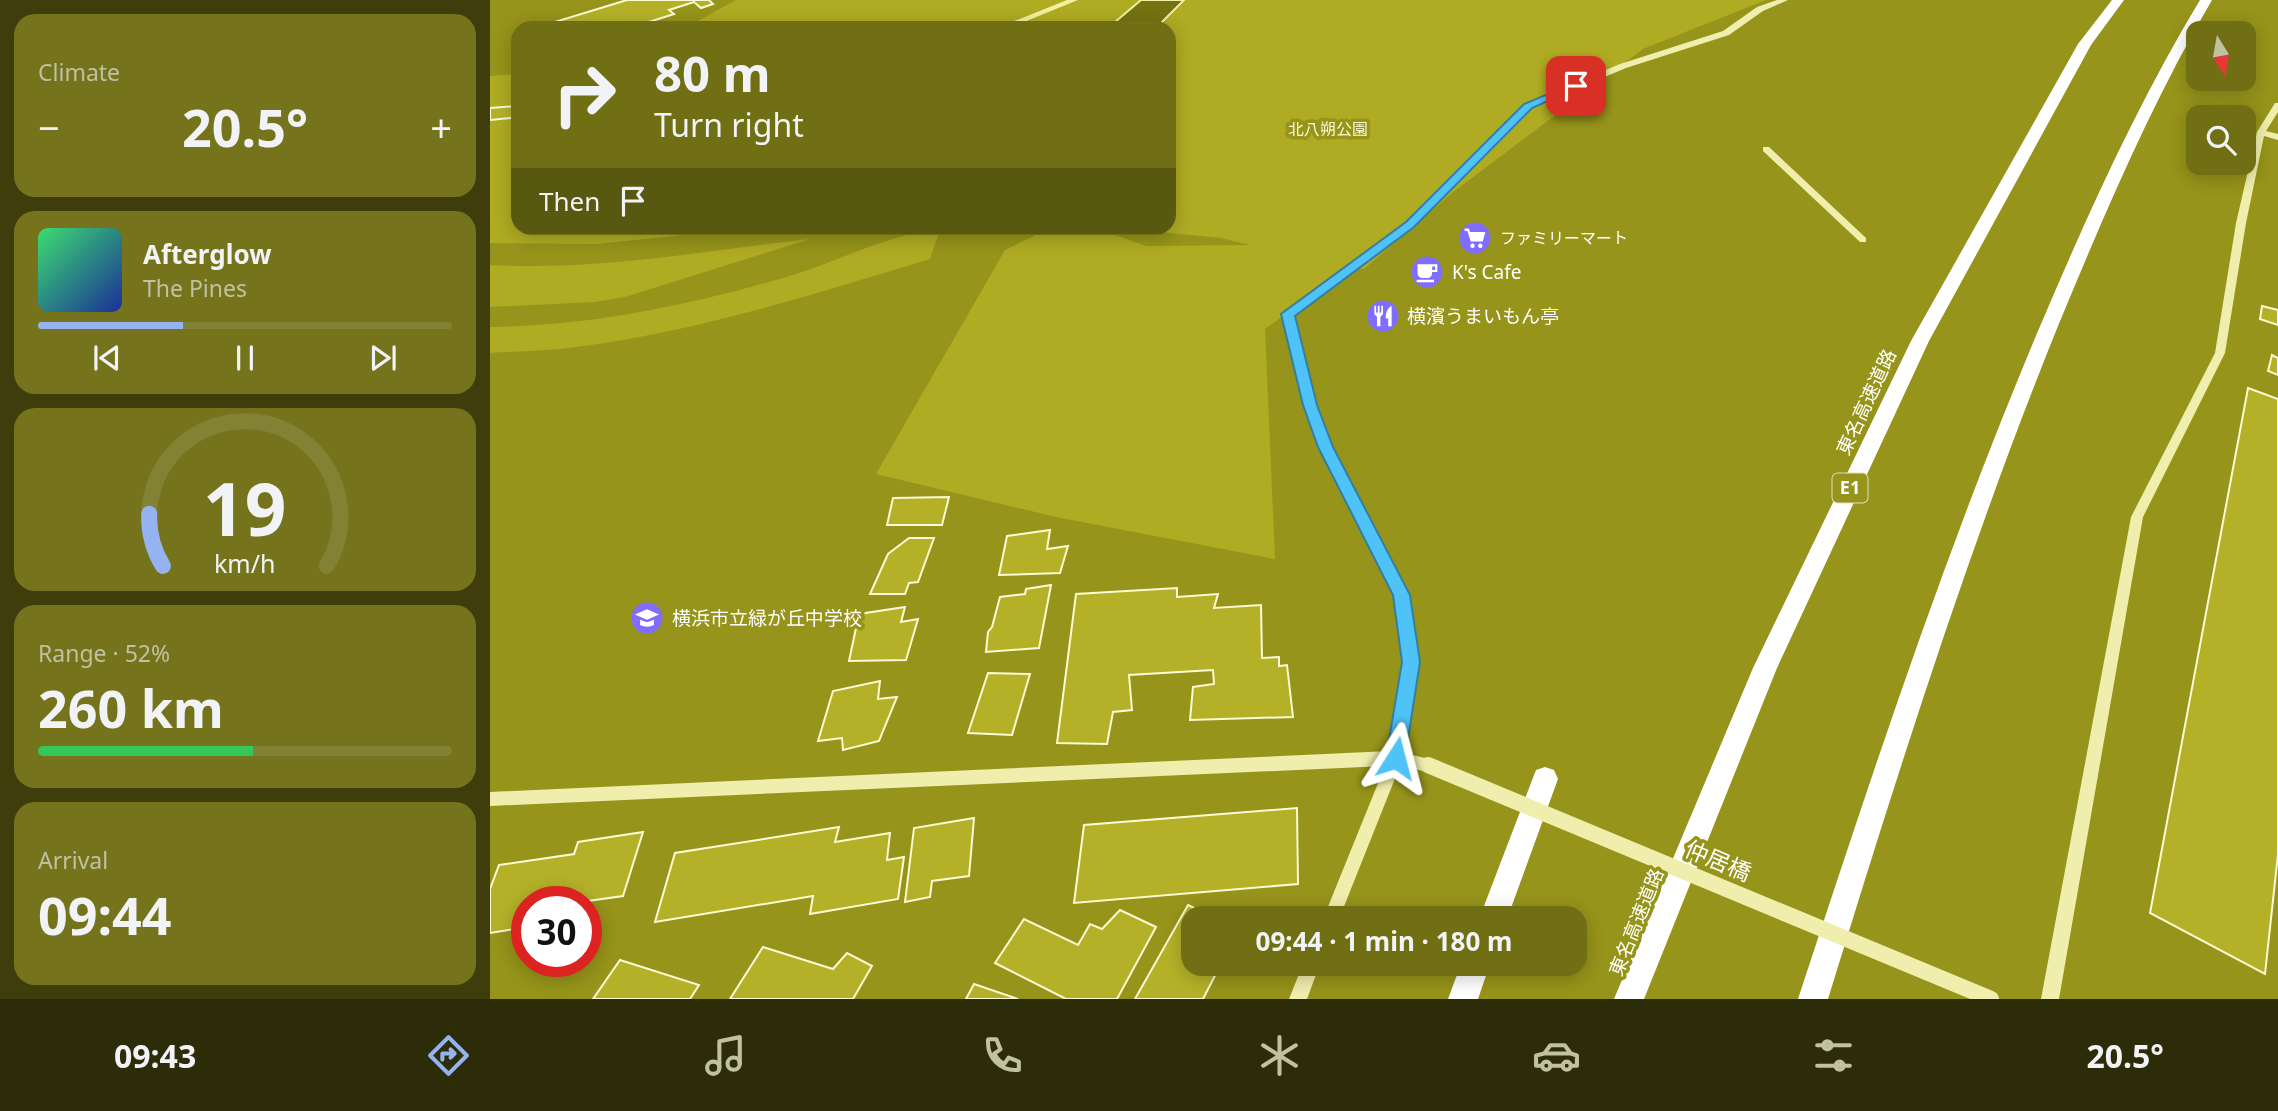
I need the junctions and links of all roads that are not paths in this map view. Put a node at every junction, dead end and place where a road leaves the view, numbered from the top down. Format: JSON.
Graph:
{"nodes":[{"id":1,"x":1784,"y":0,"type":"edge"},
{"id":2,"x":2118,"y":0,"type":"edge"},
{"id":3,"x":2206,"y":0,"type":"edge"},
{"id":4,"x":2278,"y":105,"type":"edge"},
{"id":5,"x":2262,"y":132,"type":"junction"},
{"id":6,"x":2278,"y":137,"type":"edge"},
{"id":7,"x":1766,"y":149,"type":"dead end"},
{"id":8,"x":1863,"y":240,"type":"dead end"},
{"id":9,"x":1396,"y":758,"type":"junction"},
{"id":10,"x":1545,"y":779,"type":"dead end"},
{"id":11,"x":490,"y":799,"type":"edge"},
{"id":12,"x":1336,"y":906,"type":"edge"},
{"id":13,"x":1498,"y":906,"type":"edge"},
{"id":14,"x":1307,"y":976,"type":"edge"},
{"id":15,"x":1472,"y":976,"type":"edge"},
{"id":16,"x":1298,"y":999,"type":"edge"},
{"id":17,"x":1463,"y":999,"type":"edge"},
{"id":18,"x":1629,"y":999,"type":"edge"},
{"id":19,"x":1813,"y":999,"type":"edge"},
{"id":20,"x":1991,"y":999,"type":"edge"},
{"id":21,"x":2050,"y":999,"type":"edge"}],
"edges":[{"from":1,"to":9,"type":"street"},
{"from":2,"to":18,"type":"highway","name":"東名高速道路","number":"E1"},
{"from":3,"to":19,"type":"highway"},
{"from":4,"to":5,"type":"street"},
{"from":5,"to":6,"type":"street"},
{"from":5,"to":21,"type":"street"},
{"from":7,"to":8,"type":"street"},
{"from":9,"to":11,"type":"street","name":"仲居橋"},
{"from":9,"to":12,"type":"street"},
{"from":9,"to":20,"type":"street","name":"仲居橋","bridge":true},
{"from":10,"to":13,"type":"highway"},
{"from":14,"to":16,"type":"street"},
{"from":15,"to":17,"type":"highway"}]}
